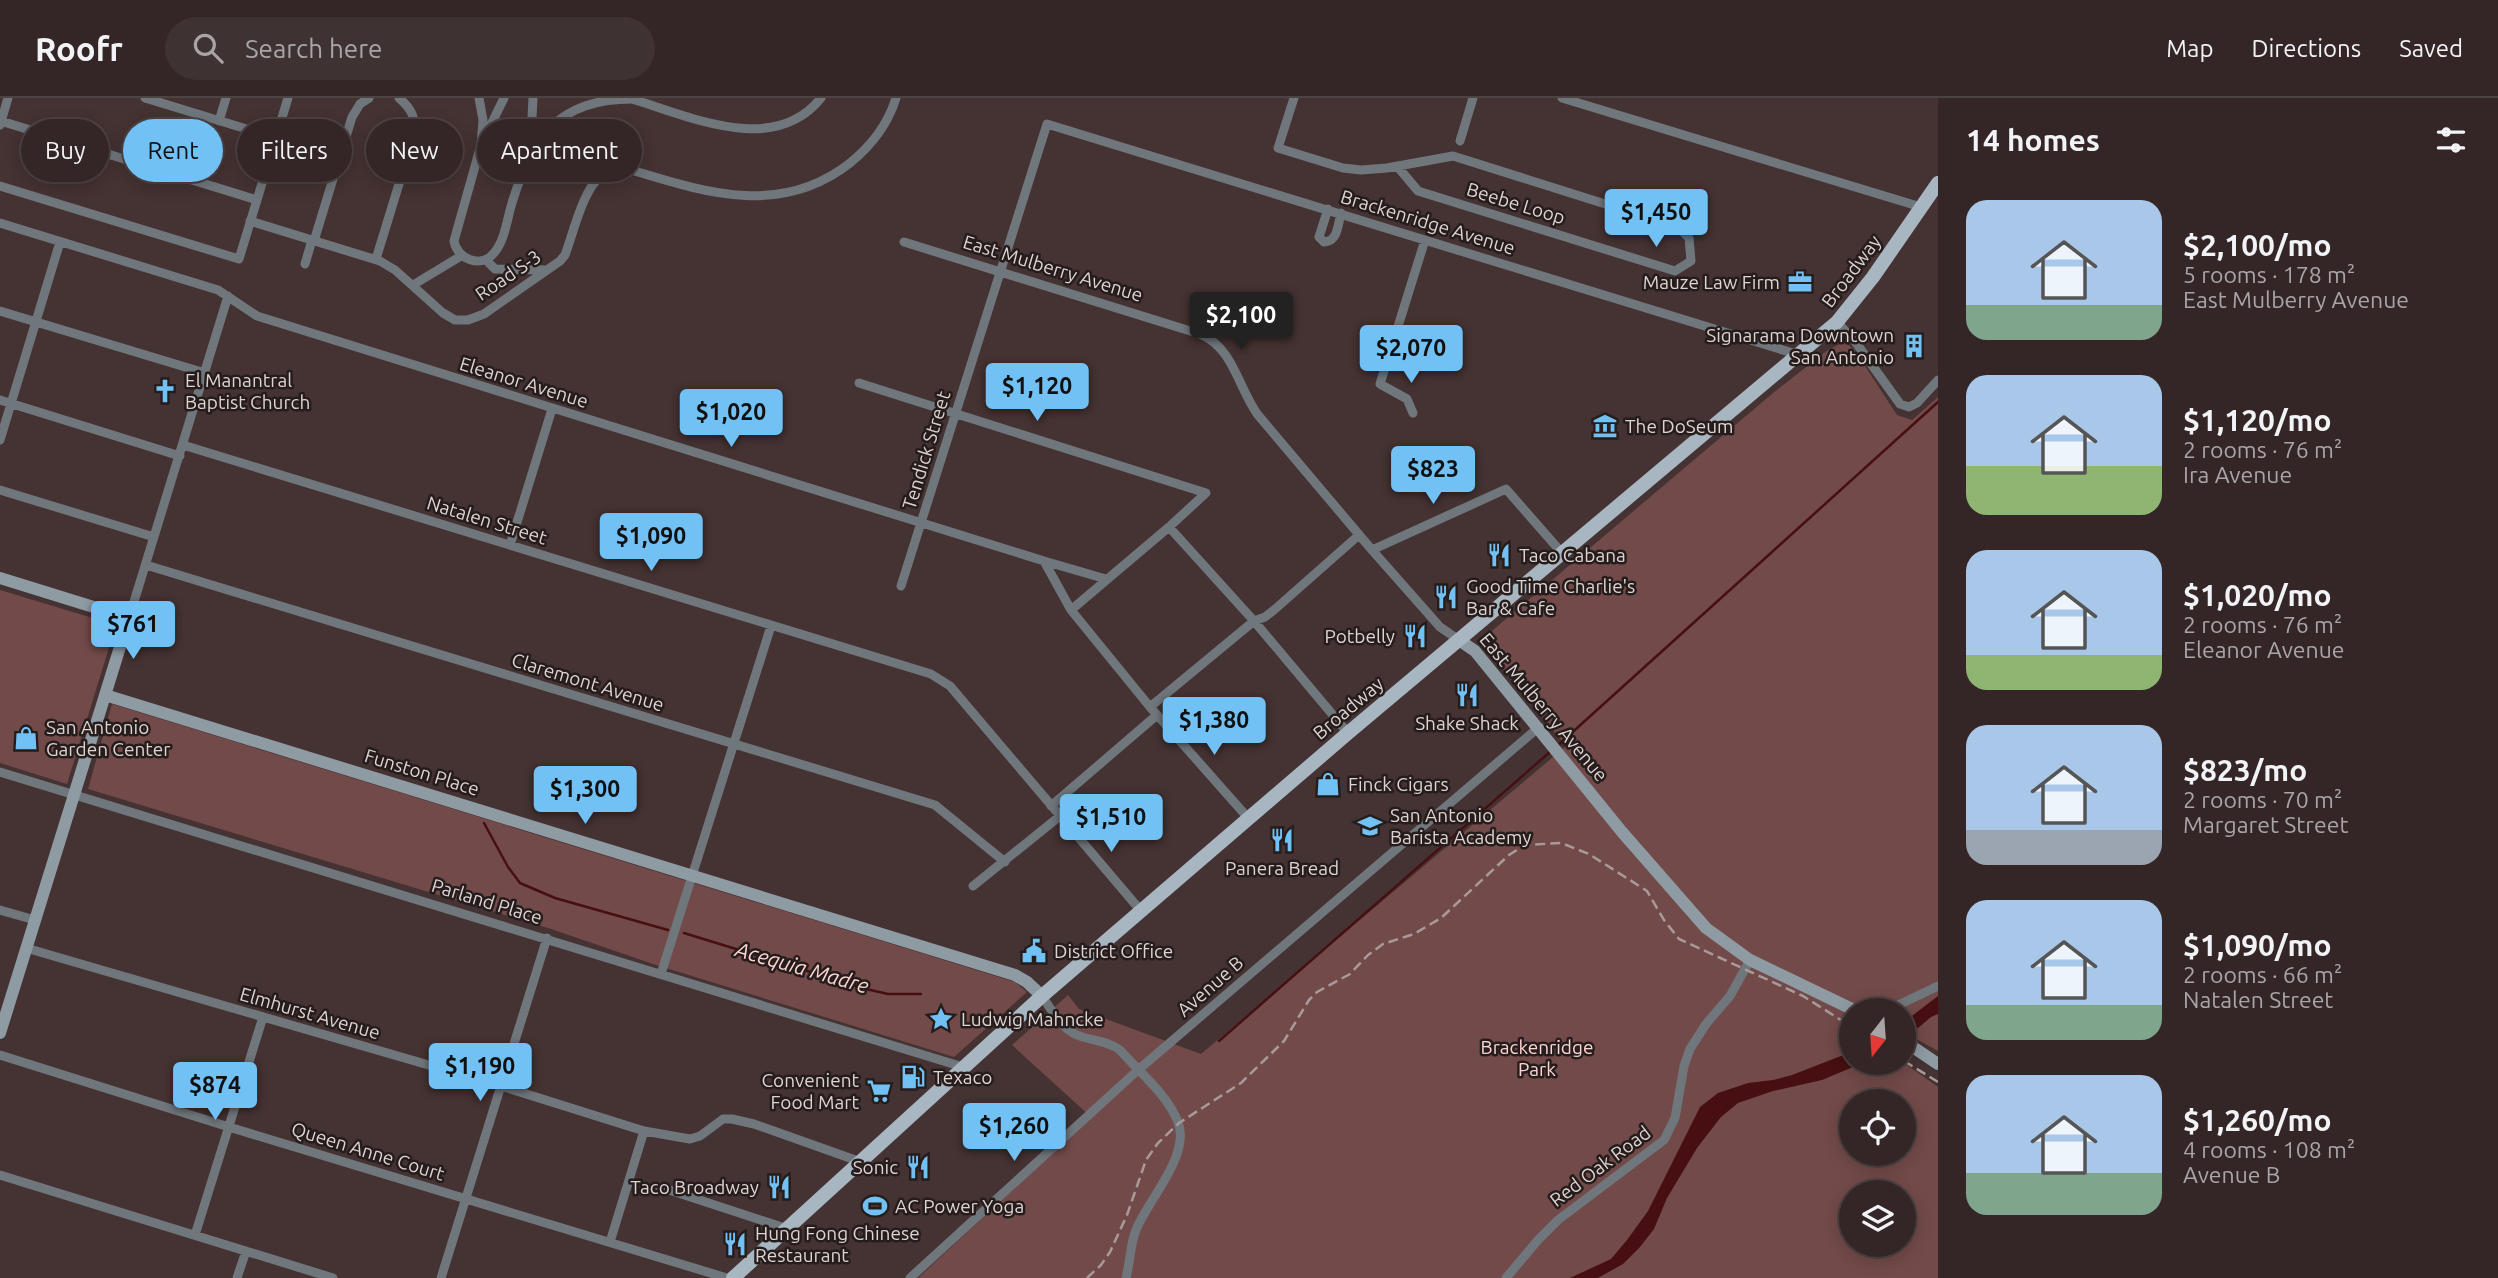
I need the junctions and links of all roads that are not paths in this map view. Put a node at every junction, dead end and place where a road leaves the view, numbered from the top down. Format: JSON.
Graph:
{"nodes":[{"id":1,"x":8,"y":98,"type":"edge"},
{"id":2,"x":145,"y":98,"type":"edge"},
{"id":3,"x":226,"y":98,"type":"edge"},
{"id":4,"x":288,"y":98,"type":"edge"},
{"id":5,"x":369,"y":98,"type":"edge"},
{"id":6,"x":399,"y":98,"type":"edge"},
{"id":7,"x":479,"y":98,"type":"edge"},
{"id":8,"x":504,"y":98,"type":"edge"},
{"id":9,"x":533,"y":98,"type":"edge"},
{"id":10,"x":821,"y":98,"type":"edge"},
{"id":11,"x":896,"y":98,"type":"edge"},
{"id":12,"x":1294,"y":98,"type":"edge"},
{"id":13,"x":1473,"y":98,"type":"edge"},
{"id":14,"x":1562,"y":98,"type":"edge"},
{"id":15,"x":632,"y":99,"type":"edge"},
{"id":16,"x":213,"y":119,"type":"edge"},
{"id":17,"x":220,"y":119,"type":"edge"},
{"id":18,"x":282,"y":119,"type":"edge"},
{"id":19,"x":483,"y":119,"type":"edge"},
{"id":20,"x":494,"y":119,"type":"edge"},
{"id":21,"x":532,"y":119,"type":"edge"},
{"id":22,"x":560,"y":119,"type":"edge"},
{"id":23,"x":1,"y":123,"type":"edge"},
{"id":24,"x":1046,"y":124,"type":"joint"},
{"id":25,"x":1460,"y":141,"type":"dead end"},
{"id":26,"x":477,"y":158,"type":"edge"},
{"id":27,"x":1397,"y":166,"type":"junction"},
{"id":28,"x":263,"y":182,"type":"edge"},
{"id":29,"x":519,"y":182,"type":"edge"},
{"id":30,"x":1938,"y":183,"type":"edge"},
{"id":31,"x":0,"y":186,"type":"edge"},
{"id":32,"x":257,"y":200,"type":"junction"},
{"id":33,"x":1921,"y":207,"type":"junction"},
{"id":34,"x":1328,"y":209,"type":"junction"},
{"id":35,"x":1341,"y":213,"type":"junction"},
{"id":36,"x":250,"y":221,"type":"junction"},
{"id":37,"x":0,"y":223,"type":"edge"},
{"id":38,"x":1425,"y":240,"type":"junction"},
{"id":39,"x":313,"y":241,"type":"junction"},
{"id":40,"x":60,"y":242,"type":"junction"},
{"id":41,"x":904,"y":242,"type":"dead end"},
{"id":42,"x":461,"y":256,"type":"junction"},
{"id":43,"x":376,"y":259,"type":"junction"},
{"id":44,"x":486,"y":260,"type":"junction"},
{"id":45,"x":305,"y":264,"type":"dead end"},
{"id":46,"x":546,"y":270,"type":"junction"},
{"id":47,"x":999,"y":272,"type":"junction"},
{"id":48,"x":413,"y":285,"type":"junction"},
{"id":49,"x":228,"y":296,"type":"junction"},
{"id":50,"x":0,"y":311,"type":"edge"},
{"id":51,"x":36,"y":322,"type":"junction"},
{"id":52,"x":1837,"y":322,"type":"junction"},
{"id":53,"x":1799,"y":355,"type":"junction"},
{"id":54,"x":205,"y":373,"type":"junction"},
{"id":55,"x":1938,"y":380,"type":"edge"},
{"id":56,"x":859,"y":383,"type":"dead end"},
{"id":57,"x":0,"y":400,"type":"edge"},
{"id":58,"x":11,"y":403,"type":"junction"},
{"id":59,"x":552,"y":409,"type":"junction"},
{"id":60,"x":956,"y":412,"type":"junction"},
{"id":61,"x":1413,"y":413,"type":"dead end"},
{"id":62,"x":0,"y":440,"type":"edge"},
{"id":63,"x":183,"y":445,"type":"junction"},
{"id":64,"x":180,"y":456,"type":"junction"},
{"id":65,"x":0,"y":490,"type":"edge"},
{"id":66,"x":922,"y":523,"type":"junction"},
{"id":67,"x":1169,"y":527,"type":"junction"},
{"id":68,"x":1359,"y":535,"type":"junction"},
{"id":69,"x":155,"y":537,"type":"junction"},
{"id":70,"x":510,"y":545,"type":"junction"},
{"id":71,"x":1372,"y":550,"type":"junction"},
{"id":72,"x":1562,"y":553,"type":"junction"},
{"id":73,"x":1044,"y":561,"type":"junction"},
{"id":74,"x":146,"y":565,"type":"junction"},
{"id":75,"x":0,"y":578,"type":"edge"},
{"id":76,"x":1106,"y":579,"type":"junction"},
{"id":77,"x":901,"y":586,"type":"dead end"},
{"id":78,"x":1070,"y":610,"type":"junction"},
{"id":79,"x":129,"y":618,"type":"junction"},
{"id":80,"x":1254,"y":621,"type":"junction"},
{"id":81,"x":771,"y":626,"type":"junction"},
{"id":82,"x":1459,"y":640,"type":"junction"},
{"id":83,"x":105,"y":695,"type":"junction"},
{"id":84,"x":1153,"y":711,"type":"junction"},
{"id":85,"x":1543,"y":732,"type":"junction"},
{"id":86,"x":1348,"y":733,"type":"junction"},
{"id":87,"x":733,"y":744,"type":"junction"},
{"id":88,"x":0,"y":772,"type":"edge"},
{"id":89,"x":74,"y":794,"type":"junction"},
{"id":90,"x":1051,"y":806,"type":"junction"},
{"id":91,"x":1060,"y":816,"type":"junction"},
{"id":92,"x":1249,"y":819,"type":"junction"},
{"id":93,"x":1005,"y":862,"type":"junction"},
{"id":94,"x":691,"y":876,"type":"junction"},
{"id":95,"x":973,"y":886,"type":"dead end"},
{"id":96,"x":0,"y":910,"type":"edge"},
{"id":97,"x":1141,"y":911,"type":"junction"},
{"id":98,"x":35,"y":920,"type":"junction"},
{"id":99,"x":547,"y":938,"type":"junction"},
{"id":100,"x":26,"y":948,"type":"junction"},
{"id":101,"x":1751,"y":960,"type":"junction"},
{"id":102,"x":661,"y":974,"type":"junction"},
{"id":103,"x":1938,"y":986,"type":"edge"},
{"id":104,"x":1042,"y":996,"type":"junction"},
{"id":105,"x":1913,"y":998,"type":"edge"},
{"id":106,"x":1839,"y":1003,"type":"edge"},
{"id":107,"x":263,"y":1017,"type":"junction"},
{"id":108,"x":0,"y":1033,"type":"edge"},
{"id":109,"x":1916,"y":1048,"type":"edge"},
{"id":110,"x":0,"y":1055,"type":"edge"},
{"id":111,"x":1935,"y":1057,"type":"edge"},
{"id":112,"x":963,"y":1067,"type":"junction"},
{"id":113,"x":1138,"y":1070,"type":"junction"},
{"id":114,"x":501,"y":1086,"type":"junction"},
{"id":115,"x":229,"y":1127,"type":"junction"},
{"id":116,"x":644,"y":1131,"type":"junction"},
{"id":117,"x":861,"y":1162,"type":"junction"},
{"id":118,"x":0,"y":1175,"type":"edge"},
{"id":119,"x":660,"y":1187,"type":"dead end"},
{"id":120,"x":466,"y":1199,"type":"junction"},
{"id":121,"x":788,"y":1229,"type":"junction"},
{"id":122,"x":195,"y":1235,"type":"junction"},
{"id":123,"x":610,"y":1242,"type":"junction"},
{"id":124,"x":246,"y":1251,"type":"junction"},
{"id":125,"x":237,"y":1278,"type":"edge"},
{"id":126,"x":333,"y":1278,"type":"edge"},
{"id":127,"x":441,"y":1278,"type":"edge"},
{"id":128,"x":727,"y":1278,"type":"edge"},
{"id":129,"x":733,"y":1278,"type":"edge"},
{"id":130,"x":910,"y":1278,"type":"edge"},
{"id":131,"x":1126,"y":1278,"type":"edge"},
{"id":132,"x":1506,"y":1278,"type":"edge"}],
"edges":[{"from":1,"to":23,"type":"street"},
{"from":2,"to":16,"type":"street"},
{"from":3,"to":17,"type":"street"},
{"from":4,"to":18,"type":"street"},
{"from":5,"to":39,"type":"street"},
{"from":6,"to":43,"type":"street"},
{"from":7,"to":19,"type":"street"},
{"from":8,"to":20,"type":"street"},
{"from":9,"to":21,"type":"street"},
{"from":10,"to":15,"type":"street"},
{"from":11,"to":46,"type":"street","name":"Road S-3"},
{"from":12,"to":27,"type":"street"},
{"from":13,"to":25,"type":"street"},
{"from":14,"to":33,"type":"street"},
{"from":15,"to":22,"type":"street"},
{"from":23,"to":32,"type":"street"},
{"from":24,"to":34,"type":"street","name":"Brackenridge Avenue"},
{"from":24,"to":47,"type":"street","name":"Tendick Street"},
{"from":26,"to":42,"type":"street"},
{"from":27,"to":27,"type":"street","name":"Beebe Loop"},
{"from":28,"to":32,"type":"street"},
{"from":29,"to":44,"type":"street"},
{"from":30,"to":33,"type":"main road","name":"Broadway"},
{"from":31,"to":36,"type":"street"},
{"from":32,"to":36,"type":"street"},
{"from":33,"to":52,"type":"main road","name":"Broadway"},
{"from":34,"to":35,"type":"street","name":"Brackenridge Avenue"},
{"from":34,"to":35,"type":"street"},
{"from":35,"to":38,"type":"street","name":"Brackenridge Avenue"},
{"from":36,"to":39,"type":"street","name":"Road S-3"},
{"from":37,"to":40,"type":"street","name":"Eleanor Avenue"},
{"from":38,"to":53,"type":"street","name":"Brackenridge Avenue"},
{"from":38,"to":61,"type":"street"},
{"from":39,"to":43,"type":"street","name":"Road S-3"},
{"from":39,"to":45,"type":"street"},
{"from":40,"to":49,"type":"street","name":"Eleanor Avenue"},
{"from":40,"to":51,"type":"street"},
{"from":41,"to":47,"type":"street","name":"East Mulberry Avenue"},
{"from":42,"to":44,"type":"street"},
{"from":42,"to":48,"type":"street"},
{"from":43,"to":48,"type":"street","name":"Road S-3"},
{"from":44,"to":46,"type":"street"},
{"from":46,"to":48,"type":"street","name":"Road S-3"},
{"from":47,"to":60,"type":"street","name":"Tendick Street"},
{"from":47,"to":68,"type":"street","name":"East Mulberry Avenue"},
{"from":49,"to":54,"type":"street"},
{"from":49,"to":59,"type":"street","name":"Eleanor Avenue"},
{"from":50,"to":51,"type":"street"},
{"from":51,"to":54,"type":"street"},
{"from":51,"to":58,"type":"street"},
{"from":52,"to":53,"type":"main road","name":"Broadway"},
{"from":52,"to":55,"type":"street"},
{"from":53,"to":72,"type":"main road","name":"Broadway"},
{"from":54,"to":63,"type":"street"},
{"from":56,"to":60,"type":"street"},
{"from":57,"to":58,"type":"street"},
{"from":58,"to":62,"type":"street"},
{"from":58,"to":64,"type":"street"},
{"from":59,"to":66,"type":"street","name":"Eleanor Avenue"},
{"from":59,"to":70,"type":"street"},
{"from":60,"to":66,"type":"street","name":"Tendick Street"},
{"from":60,"to":67,"type":"street"},
{"from":63,"to":64,"type":"street"},
{"from":63,"to":70,"type":"street","name":"Natalen Street"},
{"from":64,"to":69,"type":"street"},
{"from":65,"to":69,"type":"street"},
{"from":66,"to":73,"type":"street","name":"Eleanor Avenue"},
{"from":66,"to":77,"type":"street","name":"Tendick Street"},
{"from":67,"to":76,"type":"street"},
{"from":67,"to":80,"type":"street"},
{"from":68,"to":71,"type":"street","name":"East Mulberry Avenue"},
{"from":68,"to":80,"type":"street"},
{"from":69,"to":74,"type":"street"},
{"from":70,"to":81,"type":"street","name":"Natalen Street"},
{"from":71,"to":72,"type":"street"},
{"from":71,"to":82,"type":"street","name":"East Mulberry Avenue"},
{"from":72,"to":82,"type":"main road","name":"Broadway"},
{"from":73,"to":76,"type":"street","name":"Eleanor Avenue"},
{"from":73,"to":78,"type":"street"},
{"from":74,"to":79,"type":"street"},
{"from":74,"to":87,"type":"street","name":"Claremont Avenue"},
{"from":75,"to":79,"type":"street"},
{"from":76,"to":78,"type":"street"},
{"from":78,"to":84,"type":"street"},
{"from":79,"to":83,"type":"street"},
{"from":80,"to":84,"type":"street"},
{"from":80,"to":86,"type":"street"},
{"from":81,"to":87,"type":"street"},
{"from":81,"to":90,"type":"street","name":"Natalen Street"},
{"from":82,"to":85,"type":"street","name":"East Mulberry Avenue"},
{"from":82,"to":86,"type":"main road","name":"Broadway"},
{"from":83,"to":89,"type":"street"},
{"from":83,"to":94,"type":"street","name":"Funston Place"},
{"from":84,"to":90,"type":"street"},
{"from":84,"to":92,"type":"street"},
{"from":85,"to":101,"type":"street","name":"East Mulberry Avenue"},
{"from":85,"to":113,"type":"street","name":"Avenue B"},
{"from":86,"to":92,"type":"main road","name":"Broadway"},
{"from":87,"to":93,"type":"street","name":"Claremont Avenue"},
{"from":87,"to":94,"type":"street"},
{"from":88,"to":89,"type":"street","name":"Parland Place"},
{"from":89,"to":98,"type":"street"},
{"from":89,"to":99,"type":"street","name":"Parland Place"},
{"from":90,"to":91,"type":"street","name":"Natalen Street"},
{"from":91,"to":93,"type":"street"},
{"from":91,"to":97,"type":"street"},
{"from":92,"to":97,"type":"main road","name":"Broadway"},
{"from":93,"to":95,"type":"street"},
{"from":94,"to":102,"type":"street"},
{"from":94,"to":104,"type":"street","name":"Funston Place"},
{"from":96,"to":98,"type":"street"},
{"from":97,"to":104,"type":"main road","name":"Broadway"},
{"from":98,"to":100,"type":"street"},
{"from":99,"to":102,"type":"street","name":"Parland Place"},
{"from":99,"to":114,"type":"street"},
{"from":100,"to":107,"type":"street","name":"Elmhurst Avenue"},
{"from":100,"to":108,"type":"street"},
{"from":101,"to":106,"type":"street","name":"East Mulberry Avenue"},
{"from":101,"to":132,"type":"street","name":"Red Oak Road"},
{"from":102,"to":112,"type":"street","name":"Parland Place"},
{"from":103,"to":105,"type":"street"},
{"from":104,"to":112,"type":"main road","name":"Broadway"},
{"from":104,"to":113,"type":"street"},
{"from":107,"to":114,"type":"street","name":"Elmhurst Avenue"},
{"from":107,"to":115,"type":"street"},
{"from":109,"to":111,"type":"street"},
{"from":110,"to":115,"type":"street","name":"Queen Anne Court"},
{"from":112,"to":117,"type":"main road","name":"Broadway"},
{"from":113,"to":130,"type":"street","name":"Avenue B"},
{"from":113,"to":131,"type":"street"},
{"from":114,"to":116,"type":"street","name":"Elmhurst Avenue"},
{"from":114,"to":120,"type":"street"},
{"from":115,"to":120,"type":"street","name":"Queen Anne Court"},
{"from":115,"to":122,"type":"street"},
{"from":116,"to":117,"type":"street","name":"Elmhurst Avenue"},
{"from":116,"to":123,"type":"street"},
{"from":117,"to":121,"type":"main road","name":"Broadway"},
{"from":118,"to":122,"type":"street"},
{"from":119,"to":121,"type":"street"},
{"from":120,"to":123,"type":"street","name":"Queen Anne Court"},
{"from":120,"to":127,"type":"street"},
{"from":121,"to":129,"type":"main road","name":"Broadway"},
{"from":122,"to":124,"type":"street"},
{"from":123,"to":128,"type":"street","name":"Queen Anne Court"},
{"from":124,"to":125,"type":"street"},
{"from":124,"to":126,"type":"street"}]}
